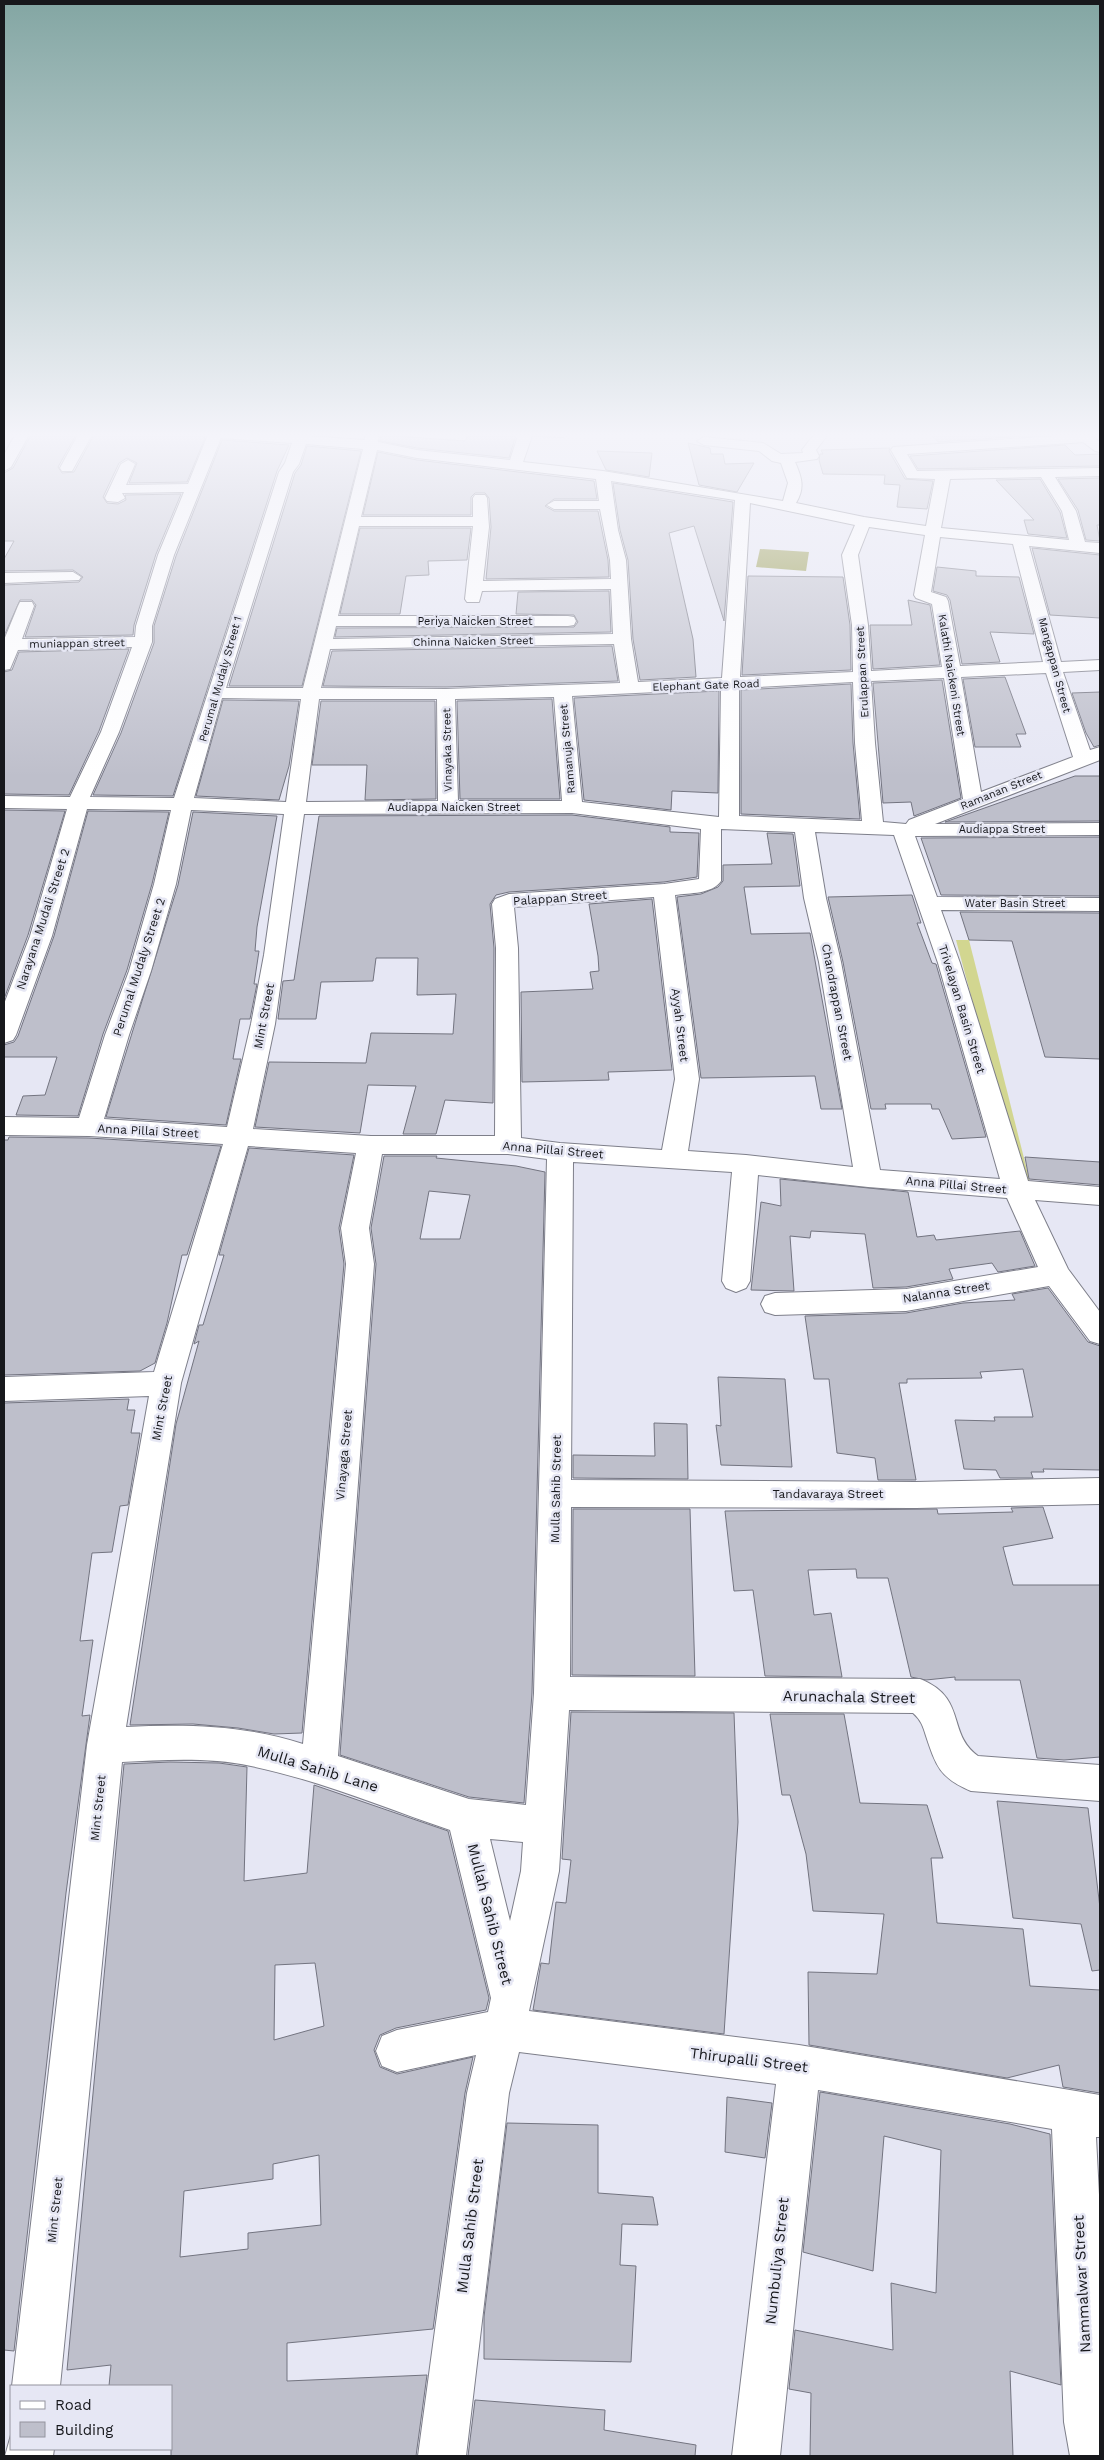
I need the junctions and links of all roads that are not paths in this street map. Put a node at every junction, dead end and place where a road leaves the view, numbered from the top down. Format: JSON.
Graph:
{"nodes":[{"id":1,"x":169,"y":548,"type":"edge"},
{"id":2,"x":262,"y":548,"type":"edge"},
{"id":3,"x":346,"y":548,"type":"edge"},
{"id":4,"x":478,"y":548,"type":"edge"},
{"id":5,"x":615,"y":548,"type":"edge"},
{"id":6,"x":741,"y":548,"type":"edge"},
{"id":7,"x":853,"y":548,"type":"edge"},
{"id":8,"x":931,"y":548,"type":"edge"},
{"id":9,"x":1022,"y":548,"type":"edge"},
{"id":10,"x":73,"y":577,"type":"dead end"},
{"id":11,"x":4,"y":578,"type":"edge"},
{"id":12,"x":620,"y":584,"type":"junction"},
{"id":13,"x":26,"y":606,"type":"dead end"},
{"id":14,"x":328,"y":621,"type":"junction"},
{"id":15,"x":583,"y":621,"type":"dead end"},
{"id":16,"x":603,"y":621,"type":"dead end"},
{"id":17,"x":622,"y":621,"type":"junction"},
{"id":18,"x":622,"y":639,"type":"junction"},
{"id":19,"x":143,"y":642,"type":"junction"},
{"id":20,"x":324,"y":644,"type":"junction"},
{"id":21,"x":7,"y":645,"type":"edge"},
{"id":22,"x":4,"y":665,"type":"edge"},
{"id":23,"x":1100,"y":665,"type":"edge"},
{"id":24,"x":1054,"y":668,"type":"junction"},
{"id":25,"x":951,"y":673,"type":"junction"},
{"id":26,"x":862,"y":676,"type":"junction"},
{"id":27,"x":730,"y":684,"type":"junction"},
{"id":28,"x":630,"y":688,"type":"junction"},
{"id":29,"x":563,"y":691,"type":"junction"},
{"id":30,"x":215,"y":693,"type":"junction"},
{"id":31,"x":311,"y":693,"type":"junction"},
{"id":32,"x":446,"y":694,"type":"junction"},
{"id":33,"x":1092,"y":756,"type":"edge"},
{"id":34,"x":4,"y":802,"type":"edge"},
{"id":35,"x":973,"y":802,"type":"junction"},
{"id":36,"x":77,"y":803,"type":"junction"},
{"id":37,"x":182,"y":804,"type":"junction"},
{"id":38,"x":448,"y":806,"type":"junction"},
{"id":39,"x":572,"y":806,"type":"junction"},
{"id":40,"x":296,"y":808,"type":"junction"},
{"id":41,"x":720,"y":823,"type":"junction"},
{"id":42,"x":804,"y":826,"type":"junction"},
{"id":43,"x":873,"y":826,"type":"junction"},
{"id":44,"x":1100,"y":829,"type":"edge"},
{"id":45,"x":903,"y":830,"type":"junction"},
{"id":46,"x":664,"y":890,"type":"junction"},
{"id":47,"x":929,"y":903,"type":"junction"},
{"id":48,"x":1100,"y":904,"type":"edge"},
{"id":49,"x":4,"y":1035,"type":"edge"},
{"id":50,"x":4,"y":1126,"type":"edge"},
{"id":51,"x":89,"y":1128,"type":"junction"},
{"id":52,"x":238,"y":1136,"type":"junction"},
{"id":53,"x":371,"y":1145,"type":"junction"},
{"id":54,"x":508,"y":1145,"type":"junction"},
{"id":55,"x":560,"y":1152,"type":"junction"},
{"id":56,"x":673,"y":1160,"type":"junction"},
{"id":57,"x":746,"y":1164,"type":"junction"},
{"id":58,"x":868,"y":1178,"type":"junction"},
{"id":59,"x":1018,"y":1190,"type":"junction"},
{"id":60,"x":1100,"y":1196,"type":"edge"},
{"id":61,"x":1056,"y":1274,"type":"junction"},
{"id":62,"x":736,"y":1281,"type":"dead end"},
{"id":63,"x":775,"y":1304,"type":"dead end"},
{"id":64,"x":1100,"y":1333,"type":"edge"},
{"id":65,"x":166,"y":1383,"type":"junction"},
{"id":66,"x":4,"y":1389,"type":"edge"},
{"id":67,"x":1100,"y":1491,"type":"edge"},
{"id":68,"x":556,"y":1493,"type":"junction"},
{"id":69,"x":552,"y":1693,"type":"junction"},
{"id":70,"x":105,"y":1745,"type":"junction"},
{"id":71,"x":319,"y":1767,"type":"junction"},
{"id":72,"x":1100,"y":1783,"type":"edge"},
{"id":73,"x":466,"y":1817,"type":"junction"},
{"id":74,"x":544,"y":1825,"type":"junction"},
{"id":75,"x":508,"y":2013,"type":"junction"},
{"id":76,"x":397,"y":2051,"type":"dead end"},
{"id":77,"x":799,"y":2066,"type":"junction"},
{"id":78,"x":1087,"y":2114,"type":"edge"},
{"id":79,"x":36,"y":2385,"type":"edge"},
{"id":80,"x":442,"y":2456,"type":"edge"},
{"id":81,"x":756,"y":2456,"type":"edge"},
{"id":82,"x":1094,"y":2456,"type":"edge"}],
"edges":[{"from":1,"to":19,"type":"street","name":"Narayana Mudali Street 2"},
{"from":2,"to":30,"type":"street","name":"Perumal Mudaly Street 1"},
{"from":3,"to":14,"type":"street","name":"Mint Street"},
{"from":4,"to":12,"type":"street"},
{"from":5,"to":12,"type":"street"},
{"from":6,"to":27,"type":"street"},
{"from":7,"to":26,"type":"street","name":"Erulappan Street"},
{"from":8,"to":25,"type":"street","name":"Kalathi Naickeni Street"},
{"from":9,"to":24,"type":"street","name":"Mangappan Street"},
{"from":10,"to":11,"type":"street"},
{"from":12,"to":17,"type":"street"},
{"from":13,"to":21,"type":"street","name":"muniappan street"},
{"from":14,"to":15,"type":"street","name":"Periya Naicken Street"},
{"from":14,"to":20,"type":"street","name":"Mint Street"},
{"from":16,"to":17,"type":"street"},
{"from":17,"to":18,"type":"street"},
{"from":18,"to":20,"type":"street","name":"Chinna Naicken Street"},
{"from":18,"to":28,"type":"street"},
{"from":19,"to":21,"type":"street","name":"muniappan street"},
{"from":19,"to":36,"type":"street","name":"Narayana Mudali Street 2"},
{"from":20,"to":31,"type":"street","name":"Mint Street"},
{"from":21,"to":22,"type":"street"},
{"from":23,"to":24,"type":"street","name":"Elephant Gate Road"},
{"from":24,"to":25,"type":"street","name":"Elephant Gate Road"},
{"from":24,"to":33,"type":"street","name":"Mangappan Street"},
{"from":25,"to":26,"type":"street","name":"Elephant Gate Road"},
{"from":25,"to":35,"type":"street","name":"Kalathi Naickeni Street"},
{"from":26,"to":27,"type":"street","name":"Elephant Gate Road"},
{"from":26,"to":43,"type":"street","name":"Erulappan Street"},
{"from":27,"to":28,"type":"street","name":"Elephant Gate Road"},
{"from":27,"to":41,"type":"street"},
{"from":28,"to":29,"type":"street","name":"Elephant Gate Road"},
{"from":29,"to":32,"type":"street","name":"Elephant Gate Road"},
{"from":29,"to":39,"type":"street","name":"Ramanuja Street"},
{"from":30,"to":31,"type":"street","name":"Elephant Gate Road"},
{"from":30,"to":37,"type":"street","name":"Perumal Mudaly Street 1"},
{"from":31,"to":32,"type":"street","name":"Elephant Gate Road"},
{"from":31,"to":40,"type":"street","name":"Mint Street"},
{"from":32,"to":38,"type":"street","name":"Vinayaka Street"},
{"from":33,"to":35,"type":"street","name":"Ramanan Street"},
{"from":34,"to":36,"type":"street","name":"Audiappa Naicken Street"},
{"from":35,"to":45,"type":"street","name":"Ramanan Street"},
{"from":36,"to":37,"type":"street","name":"Audiappa Naicken Street"},
{"from":36,"to":49,"type":"street","name":"Narayana Mudali Street 2"},
{"from":37,"to":40,"type":"street","name":"Audiappa Naicken Street"},
{"from":37,"to":51,"type":"street","name":"Perumal Mudaly Street 2"},
{"from":38,"to":39,"type":"street","name":"Audiappa Naicken Street"},
{"from":38,"to":40,"type":"street","name":"Audiappa Naicken Street"},
{"from":39,"to":41,"type":"street","name":"Audiappa Naicken Street"},
{"from":40,"to":52,"type":"street","name":"Mint Street"},
{"from":41,"to":42,"type":"street","name":"Audiappa Naicken Street"},
{"from":41,"to":46,"type":"street","name":"Palappan Street"},
{"from":42,"to":43,"type":"street","name":"Audiappa Naicken Street"},
{"from":42,"to":58,"type":"street","name":"Chandrappan Street"},
{"from":43,"to":45,"type":"street","name":"Audiappa Naicken Street"},
{"from":44,"to":45,"type":"street","name":"Audiappa Street"},
{"from":45,"to":47,"type":"street","name":"Trivelayan Basin Street"},
{"from":46,"to":54,"type":"street","name":"Palappan Street"},
{"from":46,"to":56,"type":"street","name":"Ayyah Street"},
{"from":47,"to":48,"type":"street","name":"Water Basin Street"},
{"from":47,"to":59,"type":"street","name":"Trivelayan Basin Street"},
{"from":50,"to":51,"type":"street","name":"Anna Pillai Street"},
{"from":51,"to":52,"type":"street","name":"Anna Pillai Street"},
{"from":52,"to":53,"type":"street","name":"Anna Pillai Street"},
{"from":52,"to":65,"type":"street","name":"Mint Street"},
{"from":53,"to":54,"type":"street","name":"Anna Pillai Street"},
{"from":53,"to":71,"type":"street","name":"Vinayaga Street"},
{"from":54,"to":55,"type":"street","name":"Anna Pillai Street"},
{"from":55,"to":56,"type":"street","name":"Anna Pillai Street"},
{"from":55,"to":68,"type":"street","name":"Mulla Sahib Street"},
{"from":56,"to":57,"type":"street","name":"Anna Pillai Street"},
{"from":57,"to":58,"type":"street","name":"Anna Pillai Street"},
{"from":57,"to":62,"type":"street"},
{"from":58,"to":59,"type":"street","name":"Anna Pillai Street"},
{"from":59,"to":60,"type":"street","name":"Anna Pillai Street"},
{"from":59,"to":61,"type":"street","name":"Trivelayan Basin Street"},
{"from":61,"to":63,"type":"street","name":"Nalanna Street"},
{"from":61,"to":64,"type":"street","name":"Trivelayan Basin Street"},
{"from":65,"to":66,"type":"street"},
{"from":65,"to":70,"type":"street","name":"Mint Street"},
{"from":67,"to":68,"type":"street","name":"Tandavaraya Street"},
{"from":68,"to":69,"type":"street","name":"Mulla Sahib Street"},
{"from":69,"to":72,"type":"street","name":"Arunachala Street"},
{"from":69,"to":74,"type":"street","name":"Mulla Sahib Street"},
{"from":70,"to":71,"type":"street","name":"Mulla Sahib Lane"},
{"from":70,"to":79,"type":"street","name":"Mint Street"},
{"from":71,"to":73,"type":"street","name":"Mulla Sahib Lane"},
{"from":73,"to":74,"type":"street"},
{"from":73,"to":75,"type":"street","name":"Mullah Sahib Street"},
{"from":74,"to":75,"type":"street","name":"Mullah Sahib Street"},
{"from":75,"to":76,"type":"street","name":"Thirupalli Street"},
{"from":75,"to":77,"type":"street","name":"Thirupalli Street"},
{"from":75,"to":80,"type":"street","name":"Mulla Sahib Street"},
{"from":77,"to":78,"type":"street","name":"Thirupalli Street"},
{"from":77,"to":81,"type":"street","name":"Numbuliya Street"},
{"from":78,"to":82,"type":"street","name":"Nammalwar Street"}]}
